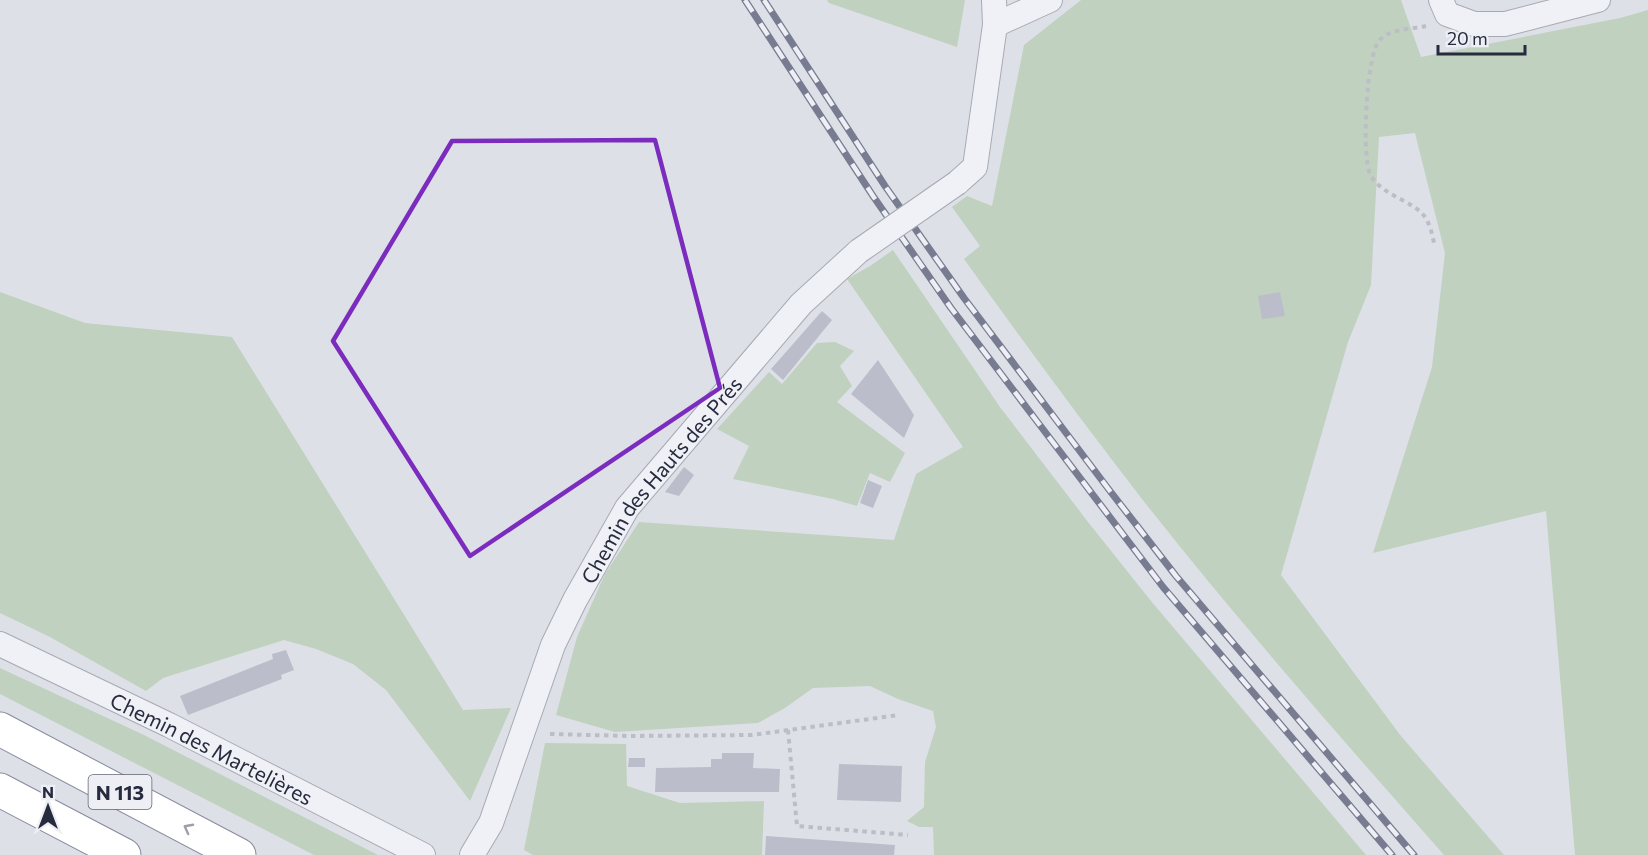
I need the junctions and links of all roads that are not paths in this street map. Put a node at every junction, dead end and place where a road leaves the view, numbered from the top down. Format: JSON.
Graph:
{"nodes":[{"id":1,"x":994,"y":0,"type":"edge"},
{"id":2,"x":1050,"y":0,"type":"edge"},
{"id":3,"x":1441,"y":0,"type":"edge"},
{"id":4,"x":1598,"y":0,"type":"edge"},
{"id":5,"x":995,"y":25,"type":"junction"},
{"id":6,"x":0,"y":644,"type":"edge"},
{"id":7,"x":0,"y":729,"type":"edge"},
{"id":8,"x":0,"y":790,"type":"edge"},
{"id":9,"x":124,"y":855,"type":"edge"},
{"id":10,"x":239,"y":855,"type":"edge"},
{"id":11,"x":423,"y":855,"type":"edge"},
{"id":12,"x":472,"y":855,"type":"edge"}],
"edges":[{"from":1,"to":5,"type":"street","name":"Chemin des Hauts des Prés"},
{"from":2,"to":5,"type":"street"},
{"from":3,"to":4,"type":"street"},
{"from":5,"to":12,"type":"street","name":"Chemin des Hauts des Prés","bridge":true},
{"from":6,"to":11,"type":"street","name":"Chemin des Martelières"},
{"from":10,"to":7,"type":"highway","number":"N 113","one_way":true},
{"from":8,"to":9,"type":"highway","number":"N 113"}]}
